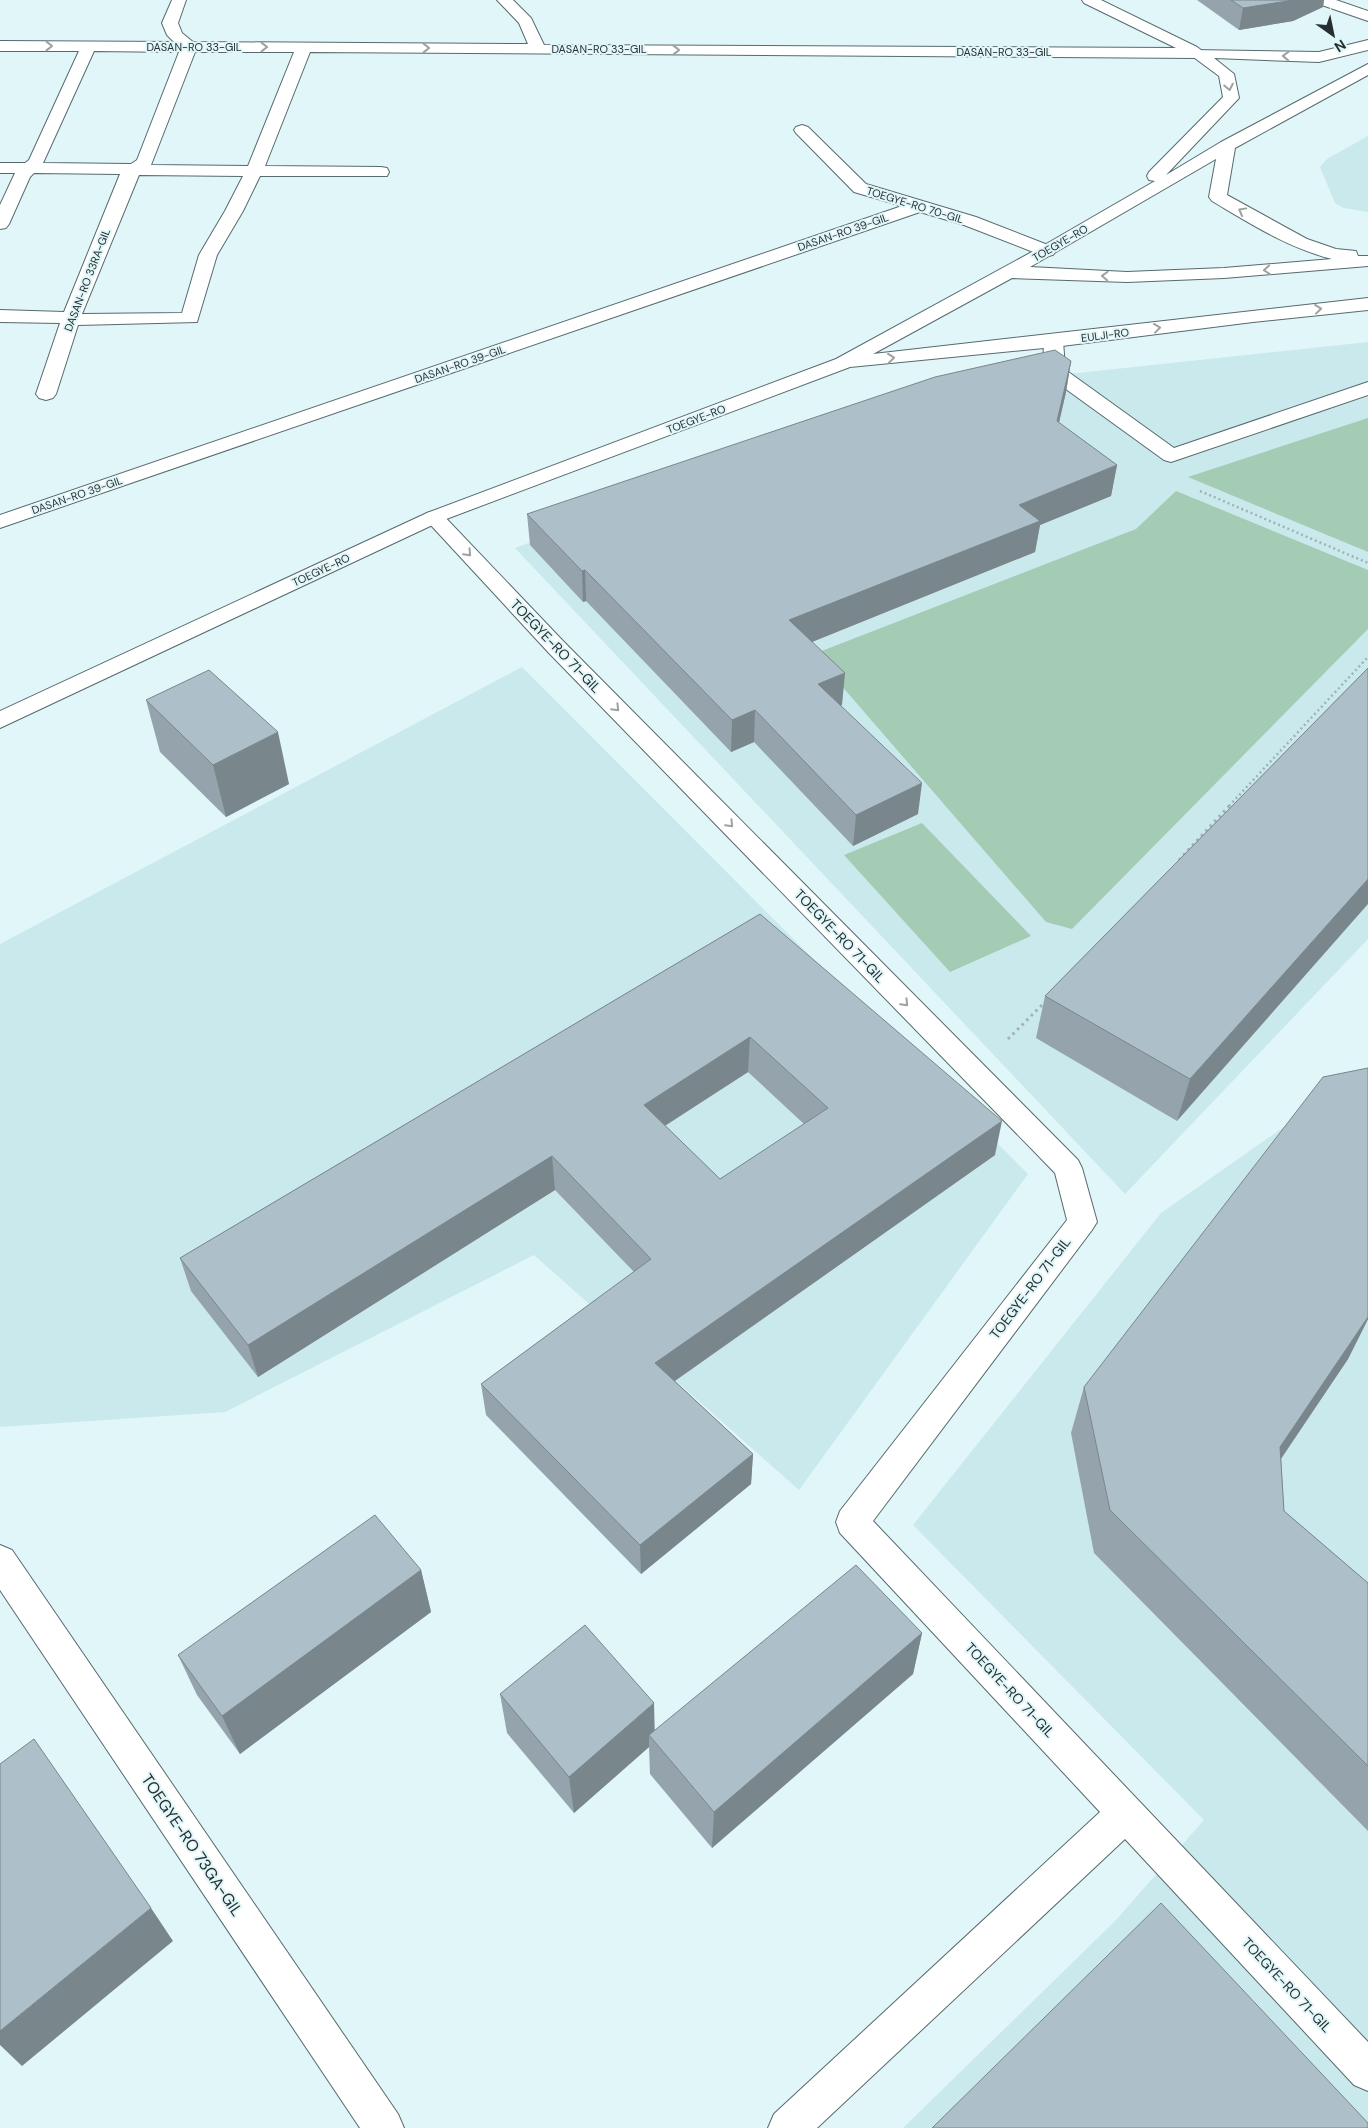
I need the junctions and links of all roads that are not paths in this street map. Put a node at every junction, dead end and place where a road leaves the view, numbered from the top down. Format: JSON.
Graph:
{"nodes":[{"id":1,"x":179,"y":0,"type":"edge"},
{"id":2,"x":504,"y":0,"type":"edge"},
{"id":3,"x":1088,"y":0,"type":"edge"},
{"id":4,"x":1321,"y":0,"type":"edge"},
{"id":5,"x":1368,"y":16,"type":"edge"},
{"id":6,"x":1368,"y":45,"type":"edge"},
{"id":7,"x":0,"y":46,"type":"edge"},
{"id":8,"x":88,"y":46,"type":"junction"},
{"id":9,"x":189,"y":47,"type":"junction"},
{"id":10,"x":304,"y":48,"type":"junction"},
{"id":11,"x":538,"y":49,"type":"junction"},
{"id":12,"x":1198,"y":53,"type":"junction"},
{"id":13,"x":1368,"y":70,"type":"edge"},
{"id":14,"x":802,"y":130,"type":"dead end"},
{"id":15,"x":1227,"y":146,"type":"junction"},
{"id":16,"x":0,"y":168,"type":"edge"},
{"id":17,"x":28,"y":168,"type":"junction"},
{"id":18,"x":133,"y":170,"type":"junction"},
{"id":19,"x":254,"y":171,"type":"junction"},
{"id":20,"x":381,"y":172,"type":"dead end"},
{"id":21,"x":1128,"y":202,"type":"junction"},
{"id":22,"x":920,"y":206,"type":"junction"},
{"id":23,"x":0,"y":224,"type":"edge"},
{"id":24,"x":1047,"y":251,"type":"junction"},
{"id":25,"x":1368,"y":254,"type":"edge"},
{"id":26,"x":1368,"y":261,"type":"edge"},
{"id":27,"x":1010,"y":272,"type":"junction"},
{"id":28,"x":1368,"y":304,"type":"edge"},
{"id":29,"x":0,"y":316,"type":"edge"},
{"id":30,"x":71,"y":319,"type":"junction"},
{"id":31,"x":1054,"y":341,"type":"junction"},
{"id":32,"x":842,"y":363,"type":"junction"},
{"id":33,"x":1368,"y":388,"type":"edge"},
{"id":34,"x":46,"y":394,"type":"dead end"},
{"id":35,"x":434,"y":517,"type":"junction"},
{"id":36,"x":0,"y":522,"type":"edge"},
{"id":37,"x":0,"y":720,"type":"edge"},
{"id":38,"x":0,"y":1561,"type":"edge"},
{"id":39,"x":1126,"y":1813,"type":"junction"},
{"id":40,"x":1368,"y":2071,"type":"edge"},
{"id":41,"x":384,"y":2128,"type":"edge"},
{"id":42,"x":788,"y":2128,"type":"edge"}],
"edges":[{"from":1,"to":9,"type":"street"},
{"from":2,"to":11,"type":"street"},
{"from":3,"to":12,"type":"street"},
{"from":4,"to":5,"type":"street"},
{"from":6,"to":12,"type":"street","name":"DASAN-RO 33-GIL","one_way":true},
{"from":7,"to":8,"type":"street","name":"DASAN-RO 33-GIL","one_way":true},
{"from":8,"to":9,"type":"street","name":"DASAN-RO 33-GIL"},
{"from":8,"to":17,"type":"street"},
{"from":9,"to":10,"type":"street","name":"DASAN-RO 33-GIL","one_way":true},
{"from":9,"to":18,"type":"street","name":"DASAN-RO 33RA-GIL"},
{"from":10,"to":11,"type":"street","name":"DASAN-RO 33-GIL","one_way":true},
{"from":10,"to":19,"type":"street"},
{"from":11,"to":12,"type":"street","name":"DASAN-RO 33-GIL","one_way":true},
{"from":12,"to":21,"type":"street","one_way":true},
{"from":13,"to":15,"type":"street","name":"TOEGYE-RO"},
{"from":14,"to":22,"type":"street","name":"TOEGYE-RO 70-GIL"},
{"from":15,"to":21,"type":"street","name":"TOEGYE-RO"},
{"from":25,"to":15,"type":"street","one_way":true},
{"from":16,"to":17,"type":"street"},
{"from":17,"to":18,"type":"street"},
{"from":17,"to":23,"type":"street"},
{"from":18,"to":19,"type":"street"},
{"from":18,"to":30,"type":"street","name":"DASAN-RO 33RA-GIL"},
{"from":19,"to":20,"type":"street"},
{"from":19,"to":30,"type":"street"},
{"from":21,"to":24,"type":"street","name":"TOEGYE-RO"},
{"from":22,"to":24,"type":"street","name":"TOEGYE-RO 70-GIL"},
{"from":22,"to":36,"type":"street","name":"DASAN-RO 39-GIL"},
{"from":24,"to":27,"type":"street","name":"TOEGYE-RO"},
{"from":26,"to":27,"type":"street","one_way":true},
{"from":27,"to":32,"type":"street","name":"TOEGYE-RO"},
{"from":31,"to":28,"type":"street","name":"EULJI-RO","one_way":true},
{"from":29,"to":30,"type":"street"},
{"from":30,"to":34,"type":"street","name":"DASAN-RO 33RA-GIL"},
{"from":32,"to":31,"type":"street","name":"EULJI-RO","one_way":true},
{"from":31,"to":33,"type":"street"},
{"from":32,"to":35,"type":"street","name":"TOEGYE-RO"},
{"from":35,"to":37,"type":"street","name":"TOEGYE-RO"},
{"from":35,"to":39,"type":"street","name":"TOEGYE-RO 71-GIL","one_way":true},
{"from":38,"to":41,"type":"street","name":"TOEGYE-RO 73GA-GIL"},
{"from":39,"to":40,"type":"street","name":"TOEGYE-RO 71-GIL"},
{"from":39,"to":42,"type":"street"}]}
